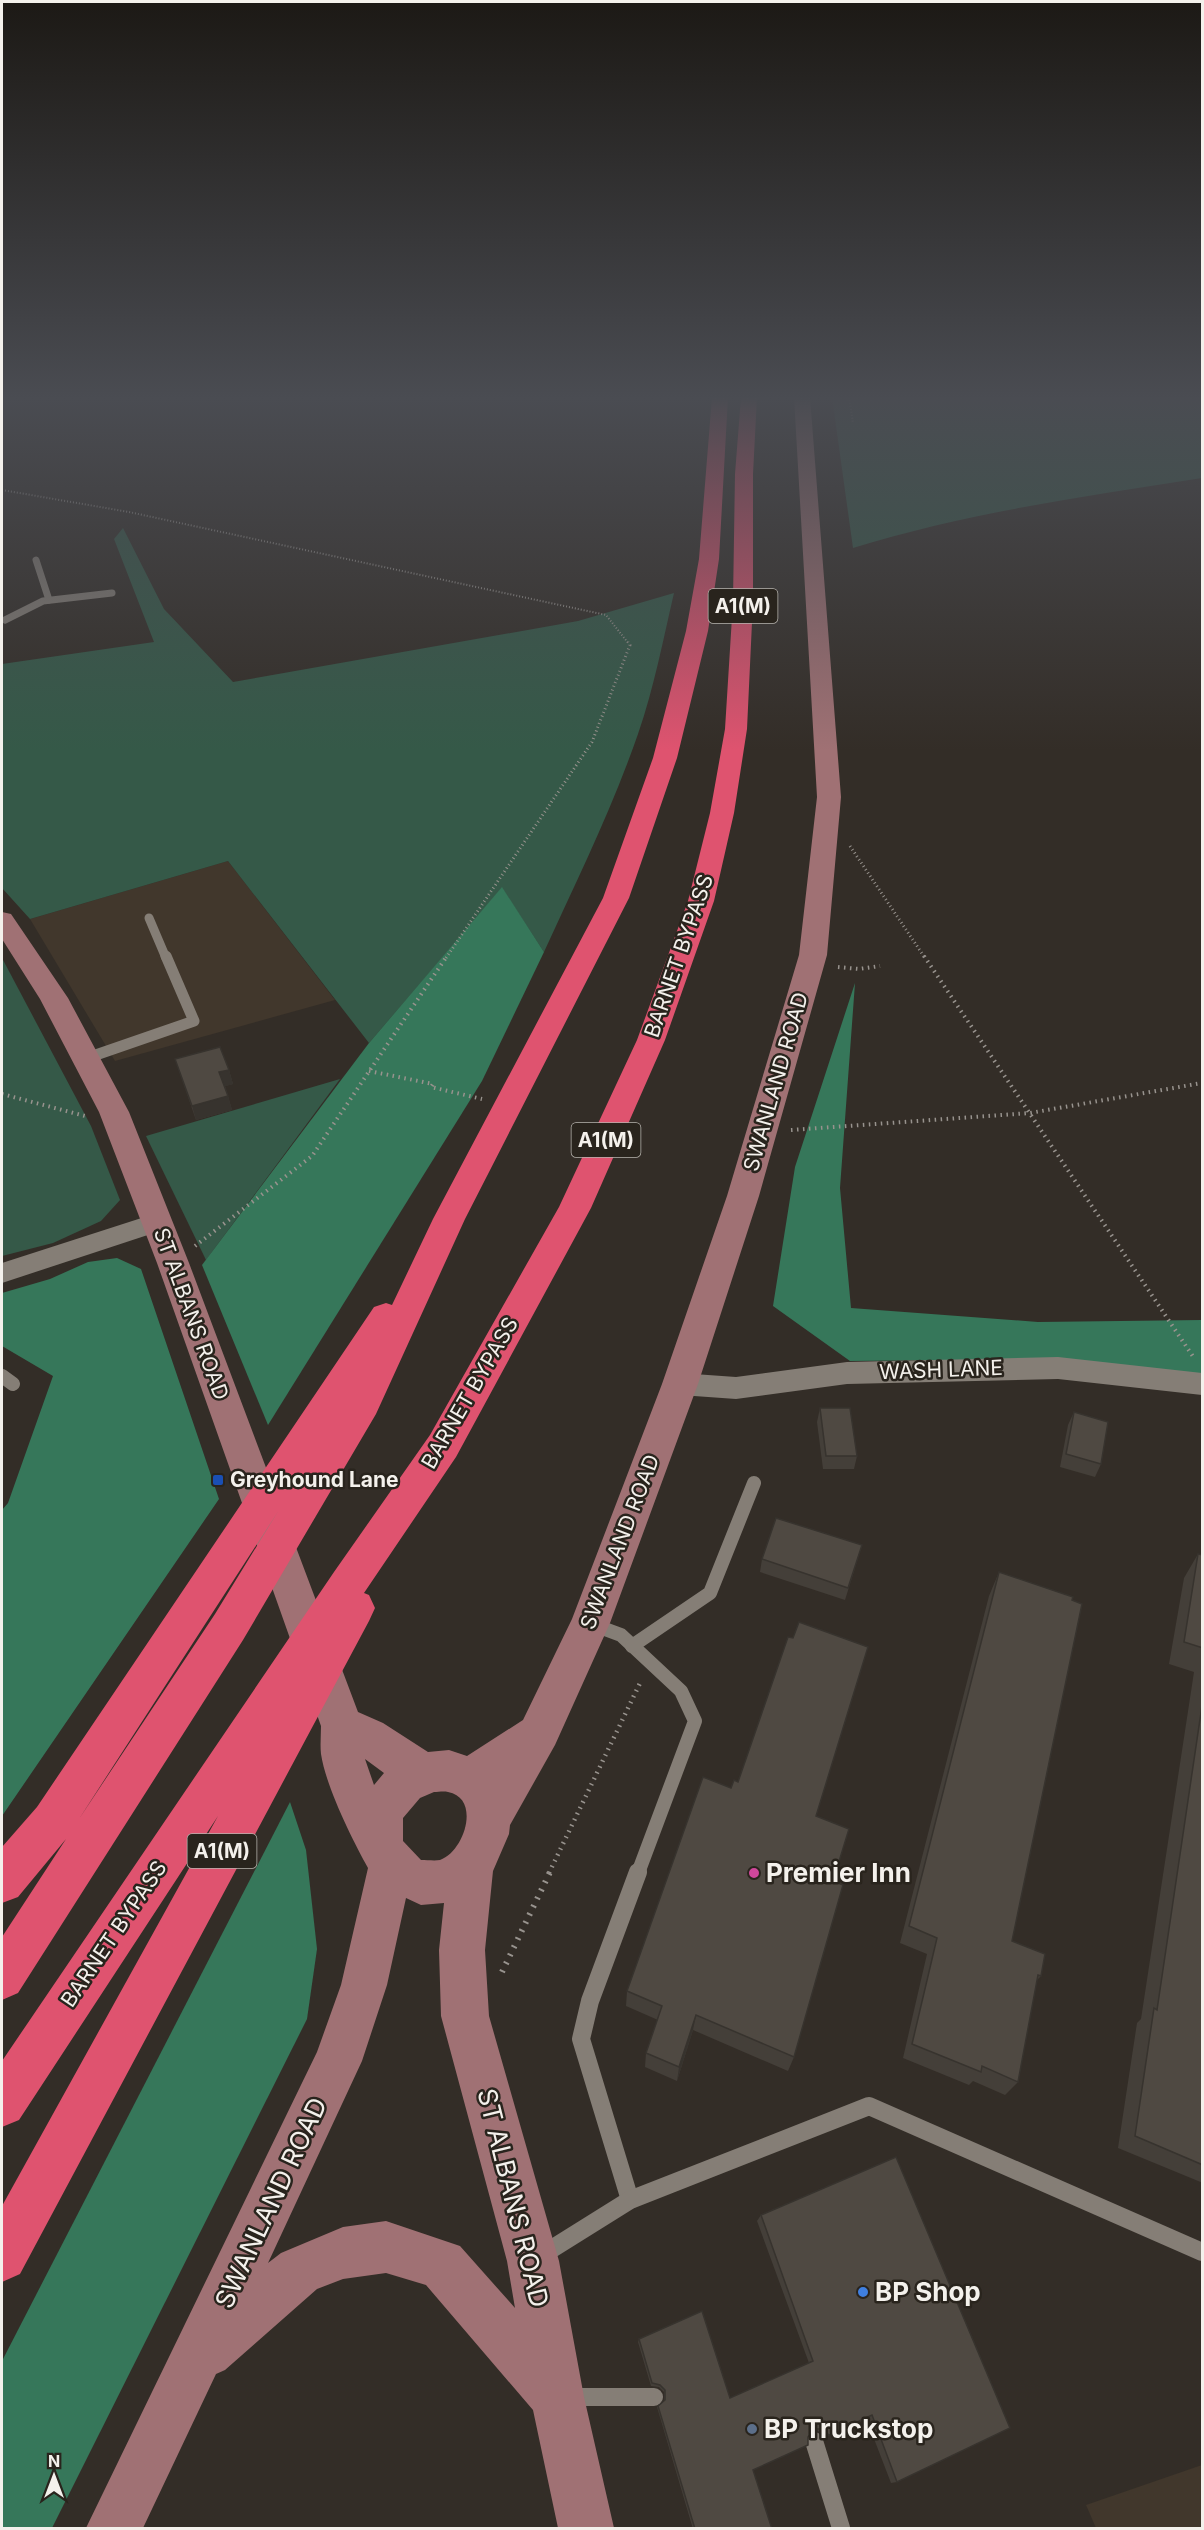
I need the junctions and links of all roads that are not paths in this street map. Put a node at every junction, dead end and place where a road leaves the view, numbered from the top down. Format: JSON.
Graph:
{"nodes":[{"id":1,"x":712,"y":515,"type":"edge"},
{"id":2,"x":744,"y":515,"type":"edge"},
{"id":3,"x":810,"y":515,"type":"edge"},
{"id":4,"x":36,"y":560,"type":"dead end"},
{"id":5,"x":112,"y":592,"type":"dead end"},
{"id":6,"x":49,"y":600,"type":"junction"},
{"id":7,"x":3,"y":620,"type":"edge"},
{"id":8,"x":149,"y":918,"type":"dead end"},
{"id":9,"x":2,"y":920,"type":"edge"},
{"id":10,"x":87,"y":1058,"type":"junction"},
{"id":11,"x":449,"y":1219,"type":"junction"},
{"id":12,"x":157,"y":1222,"type":"junction"},
{"id":13,"x":2,"y":1273,"type":"edge"},
{"id":14,"x":1199,"y":1373,"type":"edge"},
{"id":15,"x":2,"y":1376,"type":"edge"},
{"id":16,"x":14,"y":1384,"type":"dead end"},
{"id":17,"x":680,"y":1384,"type":"junction"},
{"id":18,"x":443,"y":1446,"type":"junction"},
{"id":19,"x":754,"y":1483,"type":"dead end"},
{"id":20,"x":590,"y":1623,"type":"junction"},
{"id":21,"x":633,"y":1646,"type":"junction"},
{"id":22,"x":342,"y":1726,"type":"junction"},
{"id":23,"x":422,"y":1773,"type":"junction"},
{"id":24,"x":479,"y":1798,"type":"junction"},
{"id":25,"x":386,"y":1855,"type":"junction"},
{"id":26,"x":471,"y":1865,"type":"junction"},
{"id":27,"x":2,"y":1881,"type":"edge"},
{"id":28,"x":2,"y":1977,"type":"edge"},
{"id":29,"x":2,"y":2103,"type":"edge"},
{"id":30,"x":630,"y":2200,"type":"junction"},
{"id":31,"x":1203,"y":2252,"type":"edge"},
{"id":32,"x":2,"y":2256,"type":"edge"},
{"id":33,"x":533,"y":2261,"type":"junction"},
{"id":34,"x":197,"y":2358,"type":"junction"},
{"id":35,"x":557,"y":2397,"type":"junction"},
{"id":36,"x":654,"y":2397,"type":"edge"},
{"id":37,"x":814,"y":2441,"type":"edge"},
{"id":38,"x":132,"y":2504,"type":"edge"},
{"id":39,"x":586,"y":2529,"type":"edge"},
{"id":40,"x":841,"y":2529,"type":"edge"}],
"edges":[{"from":1,"to":11,"type":"highway","number":"A1(M)"},
{"from":2,"to":18,"type":"highway","name":"BARNET BYPASS","number":"A1(M)"},
{"from":3,"to":17,"type":"street","name":"SWANLAND ROAD"},
{"from":4,"to":6,"type":"lane"},
{"from":5,"to":6,"type":"lane"},
{"from":6,"to":7,"type":"lane"},
{"from":8,"to":10,"type":"lane"},
{"from":9,"to":10,"type":"street","name":"ST ALBANS ROAD"},
{"from":10,"to":12,"type":"street","name":"ST ALBANS ROAD"},
{"from":11,"to":27,"type":"highway","number":"A1(M)"},
{"from":11,"to":28,"type":"highway","number":"A1(M)"},
{"from":12,"to":13,"type":"street"},
{"from":12,"to":22,"type":"street","name":"ST ALBANS ROAD"},
{"from":14,"to":17,"type":"street","name":"WASH LANE"},
{"from":15,"to":16,"type":"lane"},
{"from":17,"to":20,"type":"street","name":"SWANLAND ROAD"},
{"from":18,"to":29,"type":"highway","name":"BARNET BYPASS","number":"A1(M)"},
{"from":18,"to":32,"type":"highway","number":"A1(M)"},
{"from":19,"to":21,"type":"lane"},
{"from":20,"to":21,"type":"lane"},
{"from":20,"to":24,"type":"street","name":"SWANLAND ROAD"},
{"from":21,"to":30,"type":"lane"},
{"from":22,"to":23,"type":"street"},
{"from":22,"to":25,"type":"street","name":"ST ALBANS ROAD"},
{"from":23,"to":24,"type":"street"},
{"from":23,"to":25,"type":"street"},
{"from":24,"to":26,"type":"street"},
{"from":25,"to":26,"type":"street"},
{"from":25,"to":34,"type":"street","name":"SWANLAND ROAD"},
{"from":26,"to":33,"type":"street","name":"ST ALBANS ROAD"},
{"from":30,"to":31,"type":"lane"},
{"from":30,"to":33,"type":"lane"},
{"from":33,"to":35,"type":"street","name":"ST ALBANS ROAD"},
{"from":34,"to":35,"type":"street"},
{"from":34,"to":38,"type":"street","name":"SWANLAND ROAD"},
{"from":35,"to":36,"type":"lane"},
{"from":35,"to":39,"type":"street","name":"ST ALBANS ROAD"},
{"from":37,"to":40,"type":"lane"}]}
